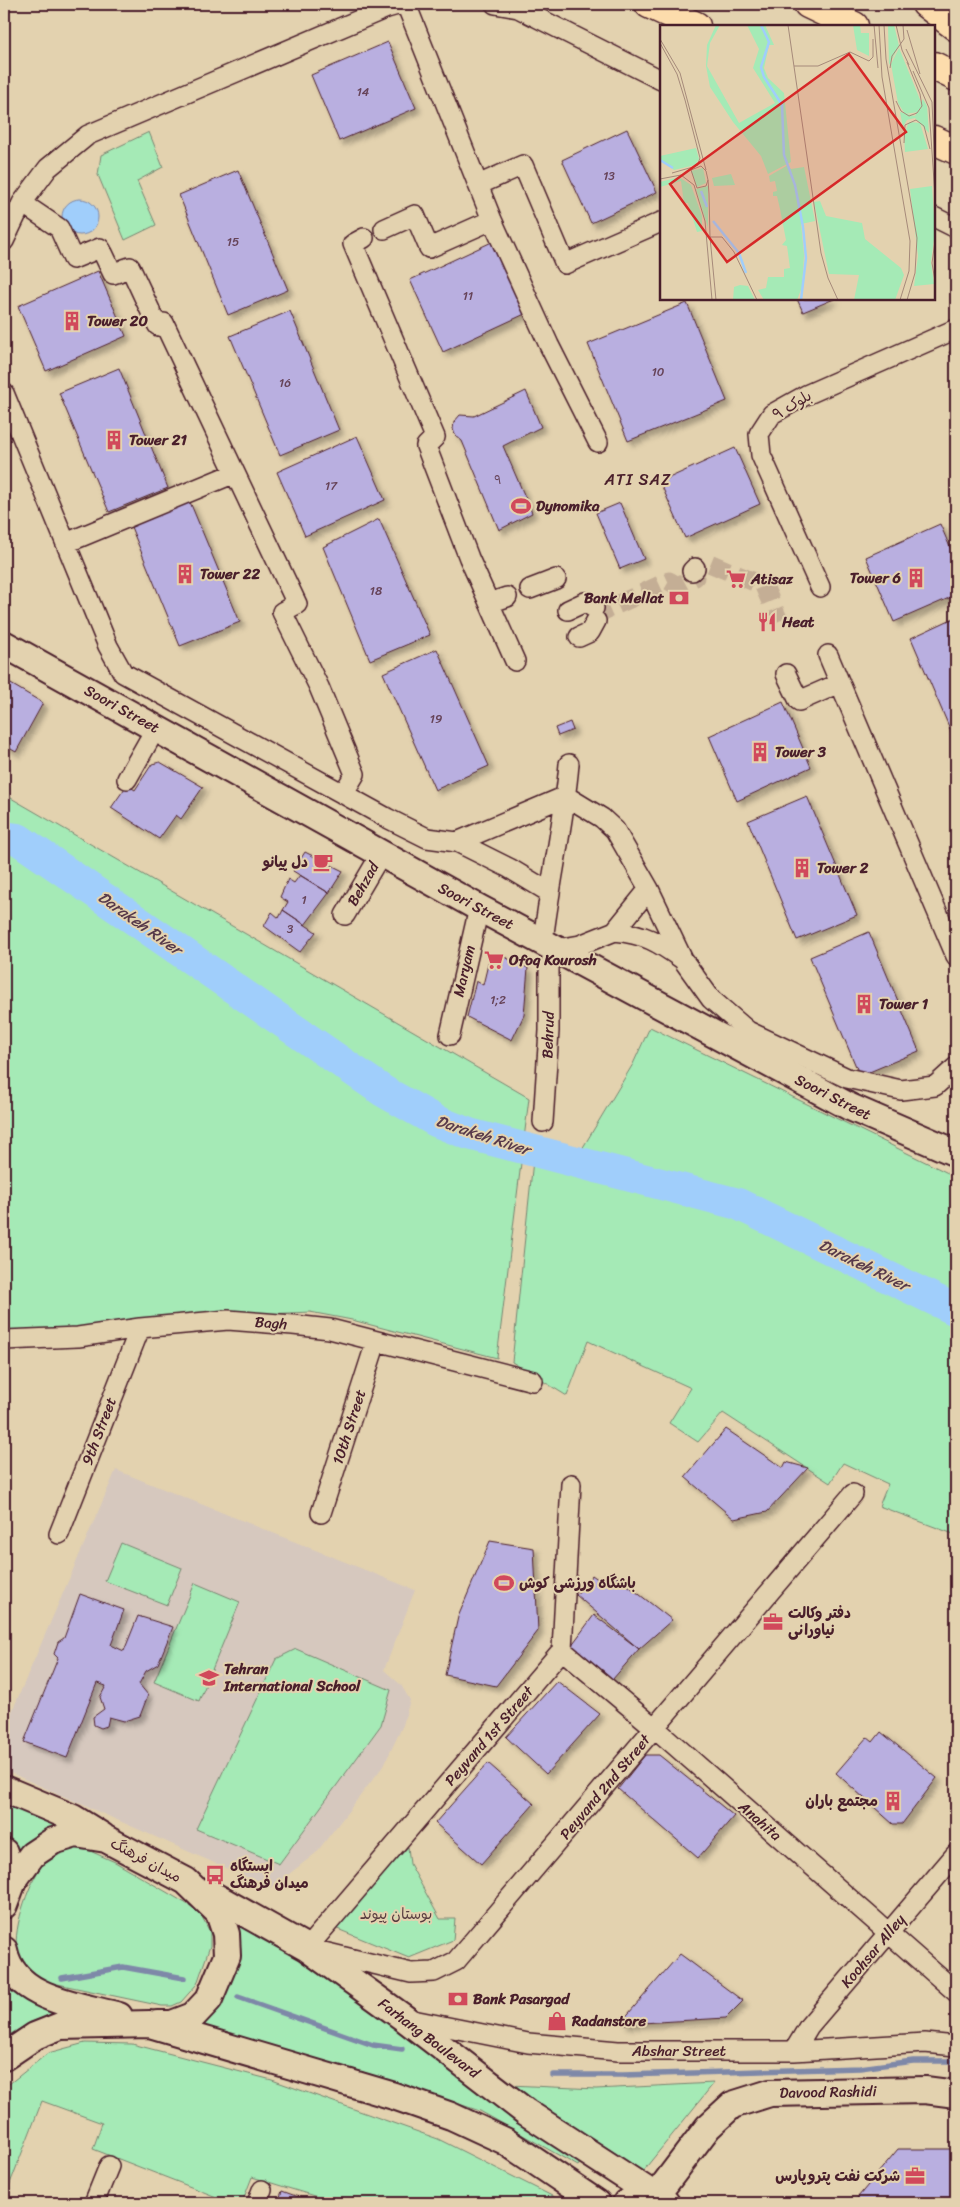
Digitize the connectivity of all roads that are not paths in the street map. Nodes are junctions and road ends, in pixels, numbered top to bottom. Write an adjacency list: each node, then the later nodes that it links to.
1 (401, 4): 16 (street)
2 (406, 4): 15 (street)
3 (494, 4): 12 (street)
4 (649, 4): 7 (highway)
5 (808, 4): 8 (highway)
6 (926, 4): 9 (highway)
7 (694, 25)
8 (852, 25)
9 (956, 27)
10 (935, 66): 11 (highway)
11 (956, 77)
12 (660, 79)
13 (935, 140): 14 (highway)
14 (956, 150)
15 (478, 185): 18 (street); 19 (street)
16 (22, 203): 23 (street); 27 (street)
17 (935, 218): 20 (street)
18 (492, 220): 21 (street); 26 (street)
19 (660, 222)
20 (956, 228)
21 (384, 229)
22 (364, 238): 33 (street)
23 (4, 241)
24 (956, 329): 30 (street, بلوک ۹)
25 (4, 393): 28 (street)
26 (598, 442)
27 (235, 473): 28 (street); 44 (street)
28 (66, 543): 44 (street)
29 (556, 579): 31 (street)
30 (820, 587)
31 (530, 589)
32 (507, 597): 33 (street)
33 (489, 603): 38 (street)
34 (568, 610): 35 (street)
35 (579, 637)
36 (4, 644): 41 (main road, Soori Street)
37 (828, 655): 40 (street)
38 (515, 661)
39 (786, 674): 40 (street)
40 (840, 682): 54 (street)
41 (156, 728): 43 (street); 47 (main road, Soori Street)
42 (569, 764): 45 (street, Behrud)
43 (127, 779)
44 (343, 794): 46 (street)
45 (566, 796): 46 (street); 48 (street); 49 (street, Behrud)
46 (457, 842): 49 (street)
47 (381, 854): 50 (main road, Soori Street); 51 (street, Behzad)
48 (649, 889): 52 (street); 55 (street)
49 (549, 892): 53 (street, Behrud)
50 (479, 908): 53 (main road, Soori Street); 56 (street, Maryam)
51 (345, 915)
52 (616, 931): 53 (street); 55 (street)
53 (550, 945): 58 (street, Behrud); 59 (main road, Soori Street)
54 (956, 956)
55 (683, 960): 57 (street)
56 (450, 1035)
57 (956, 1067)
58 (542, 1122)
59 (956, 1153)
60 (140, 1328): 61 (street, Bagh); 62 (street, Bagh); 67 (street, 9th Street)
61 (4, 1340)
62 (376, 1342): 63 (street, Bagh); 66 (street, 10th Street)
63 (533, 1381)
64 (571, 1484): 68 (street)
65 (853, 1494): 69 (street, Peyvand 2nd Street)
66 (321, 1513)
67 (59, 1534)
68 (562, 1650): 69 (street, Anahita); 78 (street, Peyvand 1st Street)
69 (655, 1728): 77 (street, Anahita); 78 (street, Peyvand 2nd Street)
70 (4, 1789): 71 (main road)
71 (106, 1839): 74 (main road, میدان فرهنگ); 75 (main road, میدان فرهنگ)
72 (4, 1852): 74 (main road)
73 (956, 1854): 77 (street, Koohsar Alley)
74 (12, 1880): 76 (main road, میدان فرهنگ)
75 (186, 1881): 78 (main road, Farhang Boulevard); 82 (main road, میدان فرهنگ)
76 (4, 1906)
77 (888, 1933): 80 (street, Anahita); 84 (street, Koohsar Alley)
78 (307, 1948): 81 (main road, Farhang Boulevard)
79 (4, 1950): 82 (main road, میدان فرهنگ)
80 (956, 1992)
81 (404, 2018): 84 (street, Abshar Street); 88 (main road, Farhang Boulevard)
82 (150, 2024): 85 (main road); 90 (main road)
83 (956, 2046): 84 (street, Abshar Street)
84 (794, 2051)
85 (4, 2057)
86 (956, 2094): 88 (main road, Davood Rashidi)
87 (109, 2166): 89 (street)
88 (661, 2200): 91 (main road)
89 (94, 2203)
90 (597, 2203)
91 (626, 2203)

